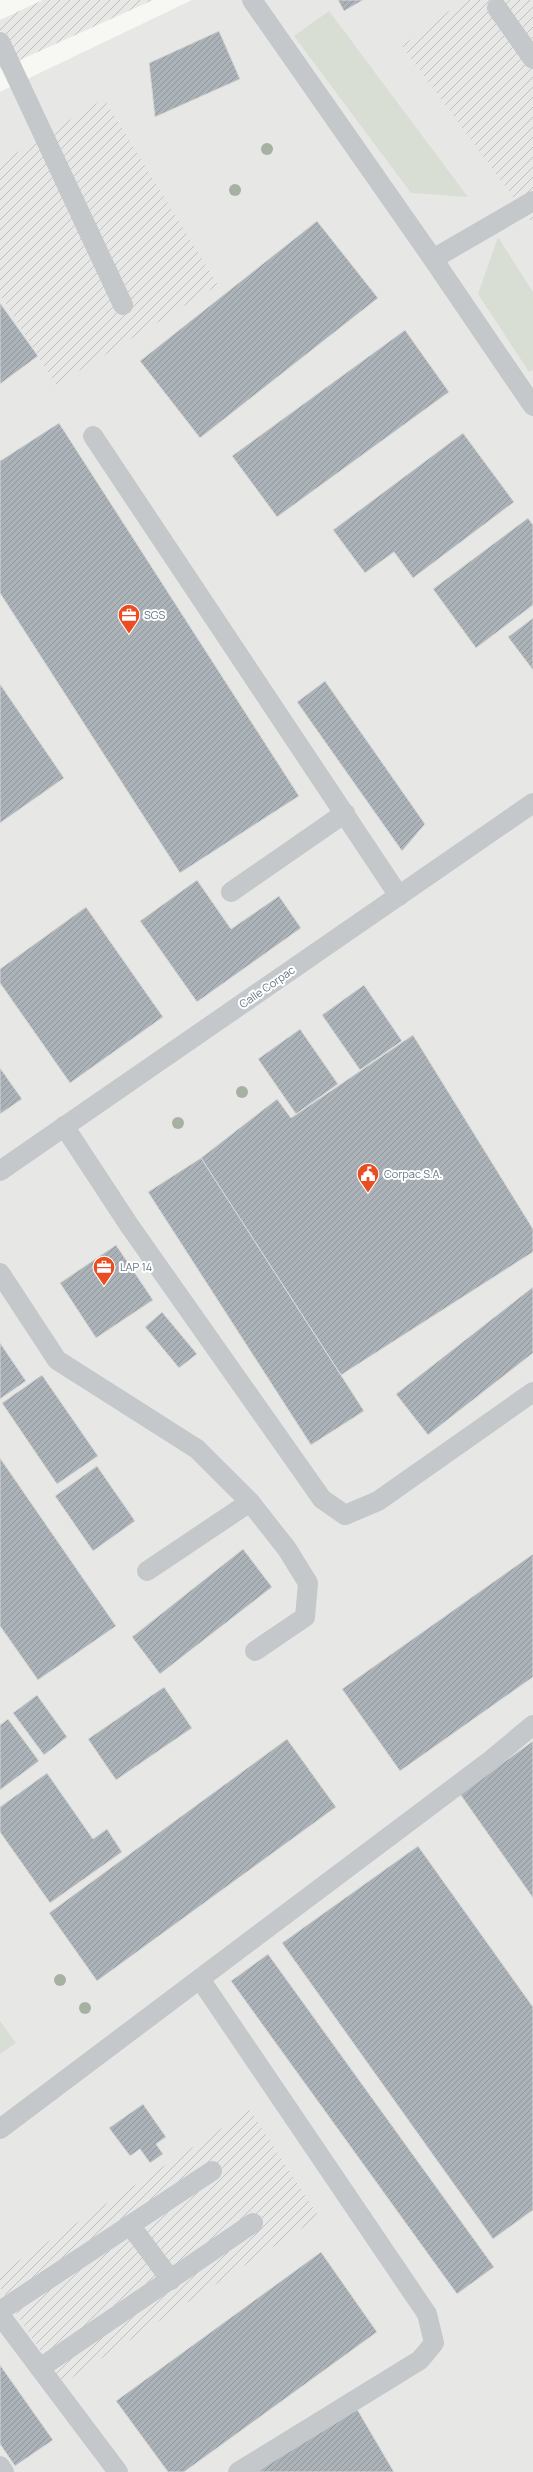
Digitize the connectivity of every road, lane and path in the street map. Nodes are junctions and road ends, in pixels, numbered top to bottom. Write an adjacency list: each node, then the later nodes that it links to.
1 (252, 0): 6 (lane)
2 (497, 8): 4 (lane)
3 (0, 42): 7 (lane)
4 (533, 59)
5 (533, 201): 6 (lane)
6 (433, 259): 8 (lane)
7 (123, 305)
8 (533, 406)
9 (93, 436): 11 (lane)
10 (533, 803): 13 (lane, Calle Corpac)
11 (345, 813): 12 (lane); 13 (lane)
12 (231, 892)
13 (399, 896): 14 (lane, Calle Corpac)
14 (64, 1126): 15 (lane, Calle Corpac); 17 (lane)
15 (0, 1171)
16 (0, 1273): 18 (lane)
17 (533, 1392)
18 (250, 1502): 19 (lane); 20 (lane)
19 (147, 1571)
20 (255, 1651)
21 (533, 1724): 22 (lane)
22 (200, 1979): 23 (lane); 34 (lane)
23 (0, 2129)
24 (212, 2171): 26 (lane)
25 (253, 2223): 27 (lane)
26 (130, 2225): 27 (lane); 28 (lane)
27 (172, 2280): 30 (lane)
28 (0, 2311)
29 (0, 2315): 30 (lane)
30 (40, 2368): 33 (lane)
31 (0, 2466): 32 (lane)
32 (4, 2472)
33 (118, 2472)
34 (238, 2472)

